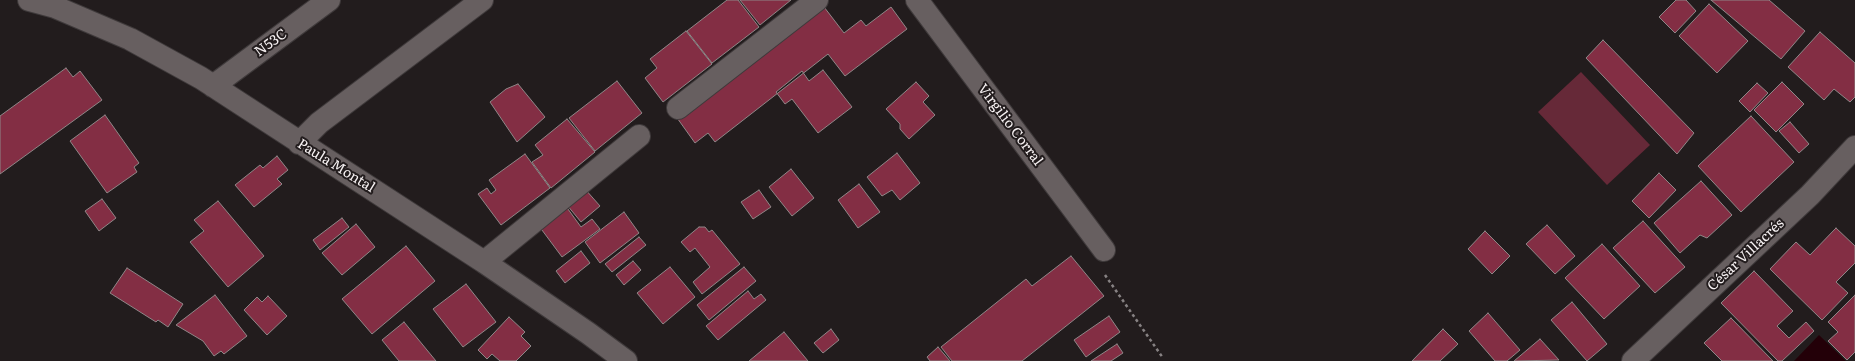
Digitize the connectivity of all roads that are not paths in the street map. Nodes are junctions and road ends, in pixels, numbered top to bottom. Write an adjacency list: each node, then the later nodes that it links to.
1 (29, 0): 6 (street, Paula Montal)
2 (329, 0): 6 (street, N53C)
3 (482, 0): 9 (street)
4 (816, 0): 7 (street)
5 (917, 0): 11 (street, Virgilio Corral)
6 (213, 86): 9 (street, Paula Montal)
7 (678, 108)
8 (639, 136): 12 (street)
9 (299, 143): 12 (street, Paula Montal)
10 (1855, 146): 14 (street, César Villacrés)
11 (1104, 250)
12 (484, 262): 13 (street, Paula Montal)
13 (626, 361)
14 (1633, 361)

